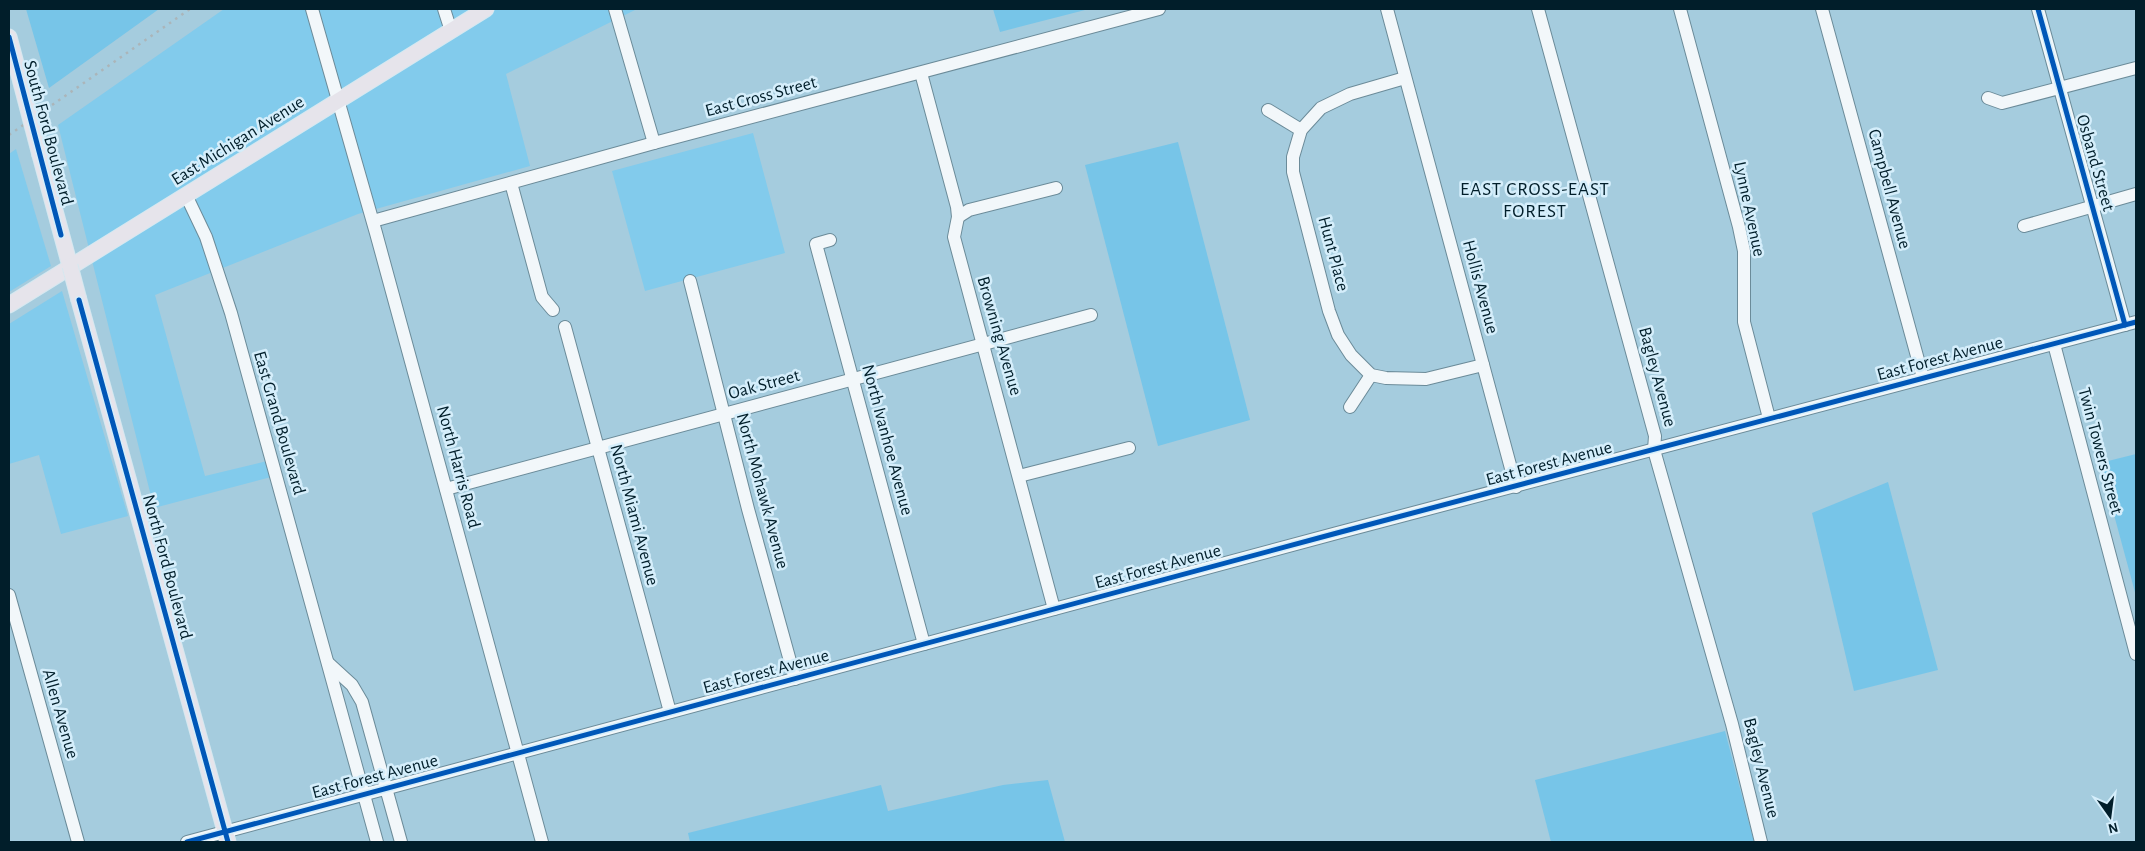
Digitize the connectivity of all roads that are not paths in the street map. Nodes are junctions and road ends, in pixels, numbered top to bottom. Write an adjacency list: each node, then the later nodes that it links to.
1 (312, 9): 18 (street, North Harris Road)
2 (444, 9): 11 (street)
3 (486, 9): 11 (main road, East Michigan Avenue)
4 (615, 9): 21 (street)
5 (1159, 9): 14 (street, East Cross Street)
6 (1387, 9): 15 (street, Hollis Avenue)
7 (1538, 9): 49 (street, Bagley Avenue)
8 (1680, 9): 46 (street, Lynne Avenue)
9 (1822, 9): 42 (street, Campbell Avenue)
10 (2038, 9): 16 (street, Osband Street)
11 (451, 31): 18 (main road, East Michigan Avenue)
12 (9, 37): 31 (main road, South Ford Boulevard, bridge)
13 (2136, 68): 16 (street)
14 (921, 73): 21 (street, East Cross Street); 27 (street, Browning Avenue)
15 (1405, 78): 20 (street, Hunt Place); 40 (street, Hollis Avenue)
16 (2060, 88): 17 (street); 26 (street, Osband Street)
17 (1988, 98)
18 (339, 101): 25 (main road, East Michigan Avenue); 28 (street, North Harris Road)
19 (1268, 110): 20 (street)
20 (1301, 130): 41 (street, Hunt Place)
21 (654, 143): 22 (street, East Cross Street)
22 (511, 183): 28 (street, East Cross Street); 34 (street)
23 (1056, 188): 27 (street)
24 (2136, 194): 26 (street)
25 (186, 195): 33 (main road, East Michigan Avenue); 58 (street, East Grand Boulevard)
26 (2093, 206): 29 (street); 36 (street, Osband Street)
27 (958, 217): 38 (street, Browning Avenue)
28 (373, 221): 52 (street, North Harris Road)
29 (2024, 226)
30 (830, 240): 43 (street, North Ivanhoe Avenue)
31 (70, 266): 64 (main road, North Ford Boulevard, bridge)
32 (690, 281): 45 (street, North Mohawk Avenue)
33 (9, 305)
34 (553, 310)
35 (1092, 315): 38 (street, Oak Street)
36 (2131, 324): 39 (street, East Forest Avenue)
37 (565, 327): 47 (street, North Miami Avenue)
38 (982, 344): 43 (street, Oak Street); 50 (street, Browning Avenue)
39 (2054, 344): 42 (street, East Forest Avenue); 57 (street, Twin Towers Street)
40 (1483, 365): 41 (street); 51 (street, Hollis Avenue)
41 (1371, 374): 44 (street)
42 (1923, 378): 46 (street, East Forest Avenue)
43 (852, 380): 45 (street, Oak Street); 56 (street, North Ivanhoe Avenue)
44 (1350, 407)
45 (724, 414): 47 (street, Oak Street); 59 (street, North Mohawk Avenue)
46 (1769, 418): 49 (street, East Forest Avenue)
47 (598, 447): 52 (street, Oak Street); 60 (street, North Miami Avenue)
48 (1129, 448): 50 (street)
49 (1654, 450): 51 (street, East Forest Avenue); 70 (street, Bagley Avenue)
50 (1019, 476): 54 (street, Browning Avenue)
51 (1516, 487): 54 (street, East Forest Avenue)
52 (446, 489): 61 (street, North Harris Road)
53 (9, 595): 55 (street, Allen Avenue)
54 (1054, 609): 56 (street, East Forest Avenue)
55 (13, 626): 65 (street, Allen Avenue)
56 (924, 644): 59 (street, East Forest Avenue)
57 (2136, 654)
58 (328, 663): 62 (street); 63 (street, East Grand Boulevard)
59 (796, 679): 60 (street, East Forest Avenue)
60 (670, 712): 61 (street, East Forest Avenue)
61 (518, 753): 62 (street, East Forest Avenue); 69 (street, North Harris Road)
62 (387, 788): 63 (street, East Forest Avenue); 68 (street)
63 (364, 794): 64 (street, East Forest Avenue); 67 (street, East Grand Boulevard)
64 (227, 837): 66 (street, East Forest Avenue)
65 (78, 842)
66 (187, 842)
67 (377, 842)
68 (401, 842)
69 (542, 842)
70 (1762, 842)

